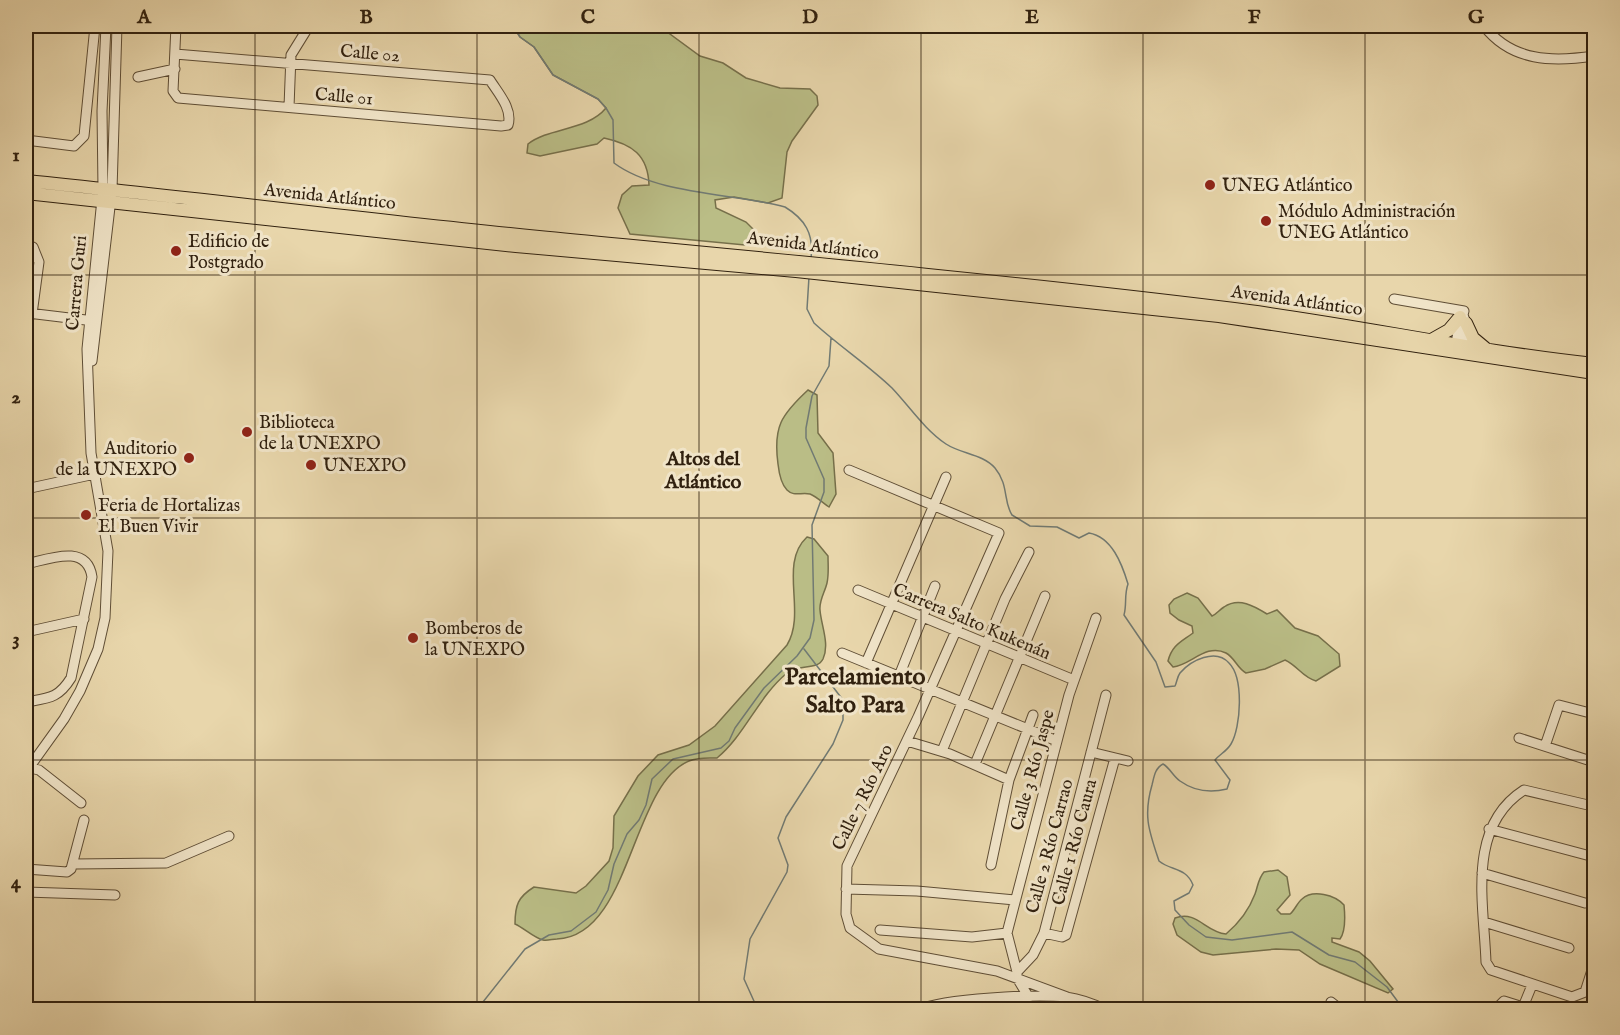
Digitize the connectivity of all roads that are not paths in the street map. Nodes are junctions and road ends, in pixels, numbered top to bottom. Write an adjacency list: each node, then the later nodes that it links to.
1 (28, 26): 8 (street)
2 (95, 26): 18 (street)
3 (106, 26): 15 (street)
4 (117, 26): 14 (street)
5 (176, 26): 9 (street)
6 (309, 26): 11 (street)
7 (1484, 26): 10 (street)
8 (26, 51)
9 (175, 54): 11 (street, Calle 02); 12 (street)
10 (1594, 56)
11 (291, 63): 16 (street); 17 (street, Calle 02)
12 (175, 69): 13 (street); 16 (street, Calle 01)
13 (138, 77)
14 (115, 81): 15 (street); 21 (street)
15 (103, 84): 21 (street)
16 (289, 107): 17 (street, Calle 01)
17 (508, 125)
18 (26, 140)
19 (26, 181): 21 (main road, Avenida Atlántico)
20 (26, 193): 21 (main road, Avenida Atlántico)
21 (107, 196): 23 (main road, Avenida Atlántico); 27 (street, Carrera Guri)
22 (26, 245): 25 (street)
23 (826, 270): 28 (main road, Avenida Atlántico); 29 (main road, Avenida Atlántico)
24 (1394, 299): 26 (street)
25 (29, 313): 27 (street)
26 (1463, 318): 28 (main road); 29 (street); 30 (main road)
27 (94, 321): 34 (street, Carrera Guri)
28 (1433, 339): 29 (main road, Avenida Atlántico)
29 (1458, 349): 30 (main road, Avenida Atlántico); 32 (main road, Avenida Atlántico)
30 (1486, 349): 31 (main road, Avenida Atlántico)
31 (1594, 364)
32 (1594, 373)
33 (849, 470): 37 (street)
34 (95, 474): 36 (street); 73 (street, Carrera Guri)
35 (946, 477): 37 (street)
36 (26, 489)
37 (933, 506): 43 (street); 47 (street, Calle 7 Río Aro)
38 (1029, 552): 49 (street)
39 (26, 564): 46 (street)
40 (935, 585): 44 (street)
41 (858, 590): 43 (street, Carrera Salto Kukenán)
42 (1045, 596): 51 (street)
43 (891, 605): 44 (street, Carrera Salto Kukenán); 52 (street)
44 (922, 618): 47 (street, Carrera Salto Kukenán); 53 (street)
45 (1096, 618): 54 (street, Calle 3 Río Jaspe)
46 (84, 619): 48 (street); 57 (street)
47 (955, 631): 49 (street, Carrera Salto Kukenán); 55 (street, Calle 7 Río Aro)
48 (26, 632)
49 (987, 645): 51 (street, Carrera Salto Kukenán); 58 (street)
50 (842, 653): 52 (street)
51 (1019, 658): 54 (street, Carrera Salto Kukenán); 61 (street)
52 (866, 663): 53 (street)
53 (899, 676): 55 (street)
54 (1074, 680): 65 (street, Calle 3 Río Jaspe)
55 (930, 689): 58 (street); 64 (street, Calle 7 Río Aro)
56 (1106, 695): 68 (street, Calle 2 Río Carrao)
57 (26, 702)
58 (963, 703): 61 (street); 67 (street)
59 (1594, 714): 66 (street)
60 (1033, 715): 62 (street)
61 (995, 717): 62 (street); 72 (street)
62 (1027, 730): 65 (street); 74 (street)
63 (1519, 738): 66 (street)
64 (907, 741): 67 (street); 85 (street, Calle 7 Río Aro)
65 (1057, 741): 88 (street, Calle 3 Río Jaspe)
66 (1545, 746): 71 (street)
67 (942, 751): 72 (street)
68 (1091, 752): 69 (street); 93 (street, Calle 2 Río Carrao)
69 (1115, 758): 70 (street); 93 (street, Calle 1 Río Caura)
70 (1128, 761)
71 (1594, 762)
72 (975, 764): 74 (street)
73 (27, 768): 75 (street)
74 (1009, 780): 82 (street)
75 (81, 803)
76 (1588, 805): 78 (street)
77 (84, 820): 81 (street)
78 (1489, 829): 80 (street); 84 (street)
79 (229, 836): 81 (street)
80 (1594, 857)
81 (74, 864): 83 (street)
82 (991, 865)
83 (26, 869)
84 (1482, 873): 89 (street); 90 (street)
85 (846, 889): 88 (street); 96 (street, Calle 7 Río Aro)
86 (26, 892): 87 (street)
87 (115, 895)
88 (1016, 900): 92 (street, Calle 3 Río Jaspe)
89 (1585, 903)
90 (1484, 922): 94 (street); 97 (street)
91 (880, 930): 92 (street)
92 (1007, 933): 96 (street)
93 (1044, 933): 96 (street, Calle 2 Río Carrao)
94 (1569, 948)
95 (1594, 964): 97 (street)
96 (1017, 975): 98 (street); 99 (street)
97 (1532, 985): 109 (street)
98 (1028, 996): 99 (street); 101 (street); 106 (street)
99 (1067, 997): 100 (street)
100 (1078, 999): 107 (street); 108 (street)
101 (988, 1000): 102 (street); 105 (street)
102 (956, 1002): 103 (street); 104 (street)
103 (918, 1010)
104 (943, 1010)
105 (981, 1010)
106 (1025, 1010)
107 (1073, 1010)
108 (1106, 1010)
109 (1495, 1010)

